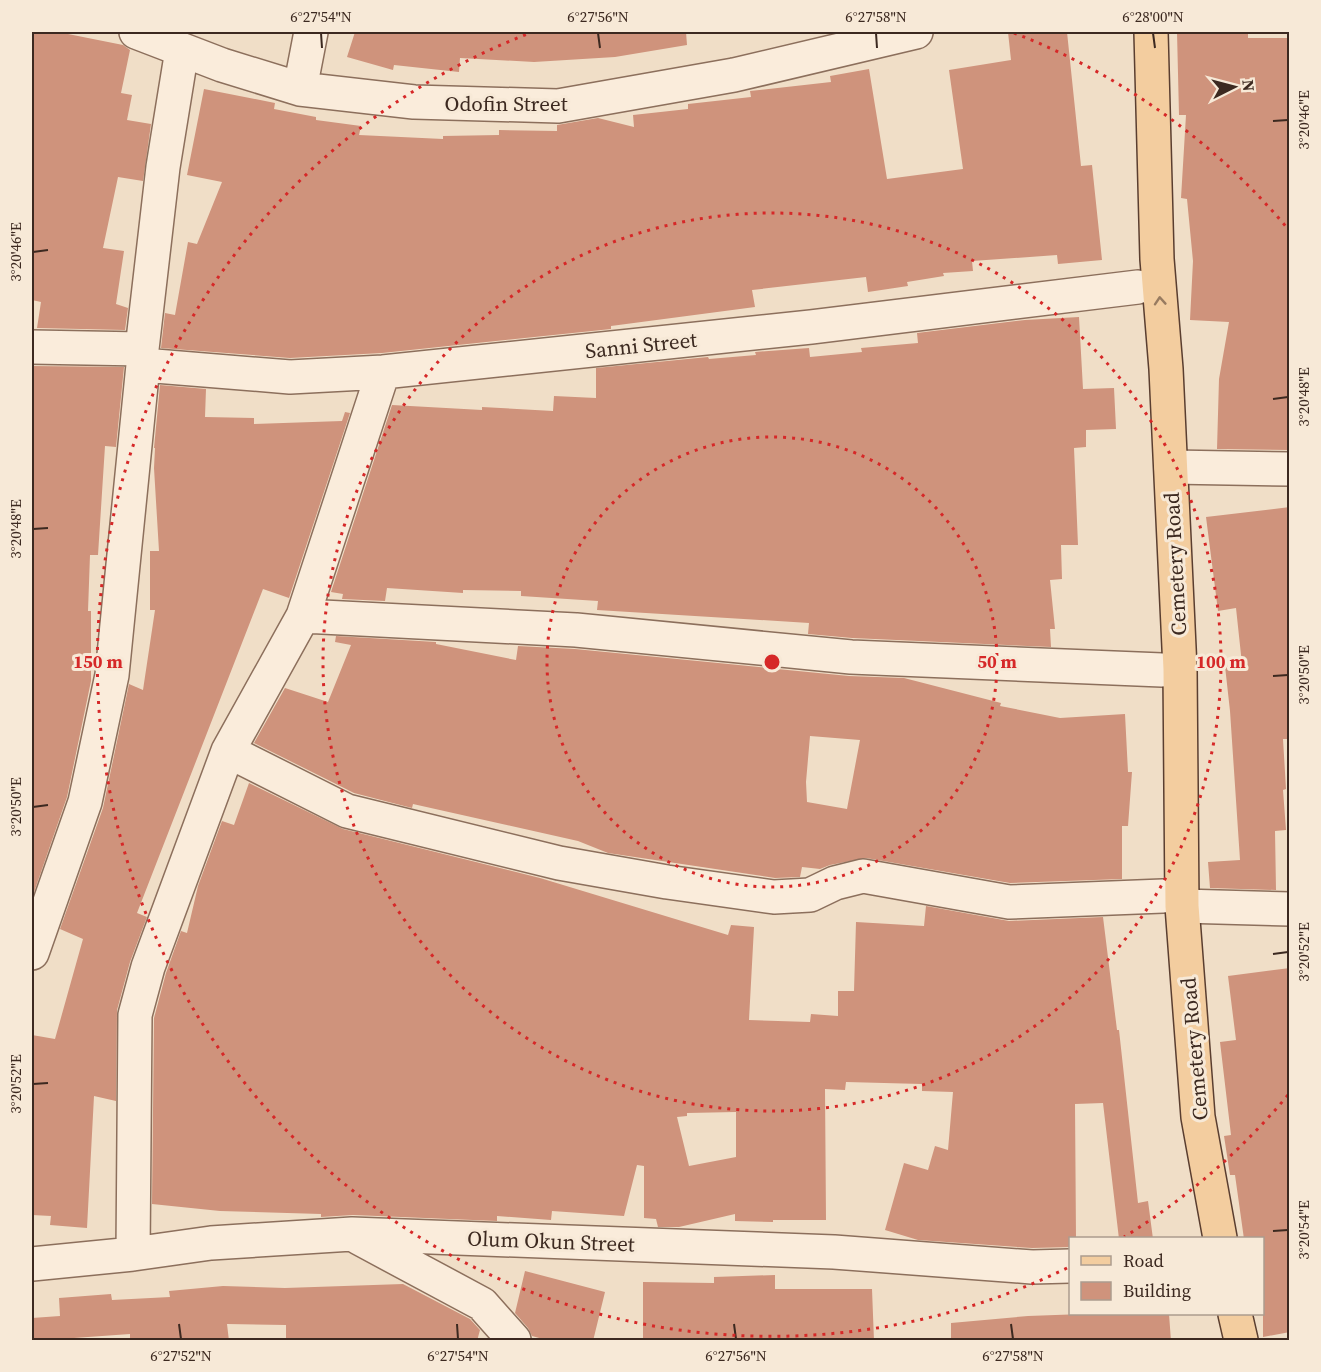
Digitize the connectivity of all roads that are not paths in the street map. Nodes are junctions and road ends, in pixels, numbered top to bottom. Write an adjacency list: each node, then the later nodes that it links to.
1 (136, 32): 6 (street, Odofin Street)
2 (311, 32): 7 (street)
3 (916, 32): 7 (street, Odofin Street)
4 (1135, 32): 8 (main road, Cemetery Road)
5 (1151, 32): 12 (main road, Cemetery Road, one-way to 5)
6 (182, 50): 7 (street, Odofin Street); 10 (street)
7 (300, 89)
8 (1138, 287): 11 (street, Sanni Street); 15 (main road, Cemetery Road)
9 (32, 347): 10 (street, Sanni Street)
10 (143, 357): 11 (street, Sanni Street); 19 (street)
11 (383, 372): 14 (street)
12 (1170, 467): 13 (street); 17 (main road, Cemetery Road)
13 (1290, 469)
14 (303, 616): 15 (street); 16 (street)
15 (1162, 670): 17 (main road, Cemetery Road)
16 (228, 751): 17 (street); 23 (street)
17 (1172, 901): 18 (street); 21 (main road, Cemetery Road); 22 (main road, Cemetery Road)
18 (1290, 909)
19 (32, 953)
20 (352, 1234): 23 (street, Olum Okun Street); 25 (street, Olum Okun Street); 28 (street)
21 (1198, 1237)
22 (1220, 1237)
23 (133, 1254): 24 (street, Olum Okun Street)
24 (32, 1264)
25 (1069, 1266)
26 (1213, 1315): 29 (main road)
27 (1235, 1315): 30 (main road)
28 (514, 1341)
29 (1219, 1341)
30 (1241, 1341)

